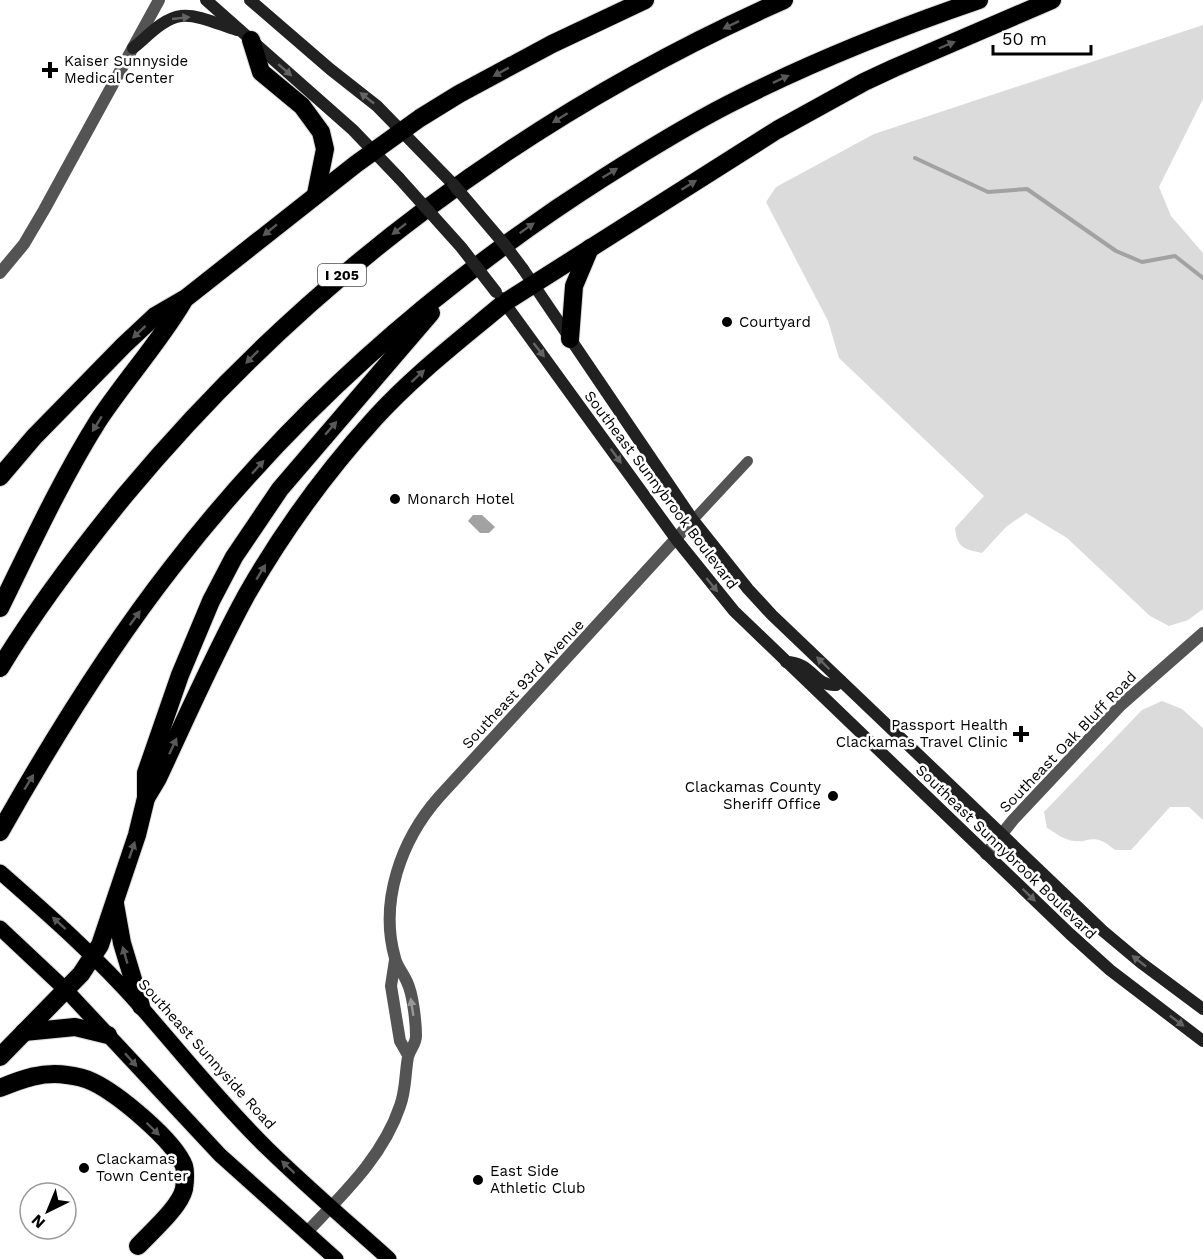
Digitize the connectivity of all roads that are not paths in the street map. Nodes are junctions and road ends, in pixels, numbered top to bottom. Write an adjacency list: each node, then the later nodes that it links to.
1 (159, 0): 9 (street)
2 (206, 0): 8 (main road, Southeast Sunnybrook Boulevard)
3 (250, 0): 10 (main road, Southeast Sunnybrook Boulevard, one-way to 3)
4 (645, 0): 10 (highway, one-way to 10)
5 (784, 0): 27 (highway, I 205, one-way to 27)
6 (980, 0): 15 (highway, one-way to 6)
7 (1052, 0): 13 (highway, one-way to 7)
8 (246, 35): 9 (main road, one-way to 8); 11 (main road, Southeast Sunnybrook Boulevard, one-way to 11); 12 (highway)
9 (133, 48): 14 (street)
10 (402, 130): 11 (highway); 16 (main road, Southeast Sunnybrook Boulevard, bridge)
11 (373, 151): 12 (highway); 18 (main road, Southeast Sunnybrook Boulevard, bridge)
12 (316, 194): 17 (highway, one-way to 17)
13 (590, 248): 16 (highway); 19 (highway)
14 (0, 273)
15 (463, 275): 29 (highway, one-way to 15); 30 (highway, one-way to 15)
16 (528, 277): 18 (highway); 19 (main road, Southeast Sunnybrook Boulevard)
17 (186, 298): 21 (highway, one-way to 21); 24 (highway, one-way to 24)
18 (500, 298): 23 (main road, Southeast Sunnybrook Boulevard, one-way to 23); 29 (highway, one-way to 18)
19 (570, 339): 22 (main road, Southeast Sunnybrook Boulevard)
20 (748, 461): 22 (street, Southeast 93rd Avenue)
21 (0, 477)
22 (693, 520): 23 (street, Southeast 93rd Avenue); 28 (main road, Southeast Sunnybrook Boulevard, one-way to 22)
23 (676, 539): 26 (main road, Southeast Sunnybrook Boulevard, one-way to 26); 37 (street, Southeast 93rd Avenue)
24 (0, 608)
25 (1203, 633): 31 (street, Southeast Oak Bluff Road)
26 (786, 662): 28 (main road); 32 (main road, Southeast Sunnybrook Boulevard)
27 (0, 668)
28 (841, 681): 31 (main road, Southeast Sunnybrook Boulevard)
29 (146, 798): 34 (highway, one-way to 29)
30 (0, 832)
31 (1002, 834): 32 (street, Southeast Oak Bluff Road); 40 (main road, Southeast Sunnybrook Boulevard, one-way to 31)
32 (986, 854): 43 (main road, Southeast Sunnybrook Boulevard, one-way to 43)
33 (0, 872): 36 (main road, Southeast Sunnyside Road, one-way to 33)
34 (115, 901): 36 (highway); 39 (highway, one-way to 34)
35 (1, 929): 38 (main road)
36 (94, 957): 38 (highway); 39 (main road, Southeast Sunnyside Road)
37 (395, 960): 44 (street, Southeast 93rd Avenue); 44 (street, Southeast 93rd Avenue, one-way to 37)
38 (66, 990): 41 (highway); 42 (main road)
39 (141, 1006): 47 (main road, Southeast Sunnyside Road, one-way to 39)
40 (1203, 1009)
41 (24, 1032): 42 (highway); 45 (highway)
42 (108, 1035): 48 (main road, one-way to 48)
43 (1203, 1041)
44 (408, 1055): 47 (street, Southeast 93rd Avenue)
45 (0, 1057)
46 (0, 1088): 49 (highway, one-way to 49)
47 (331, 1207): 48 (street, Southeast 93rd Avenue); 51 (main road, Southeast Sunnyside Road)
48 (306, 1233): 50 (main road)
49 (138, 1246)
50 (336, 1259)
51 (389, 1259)

